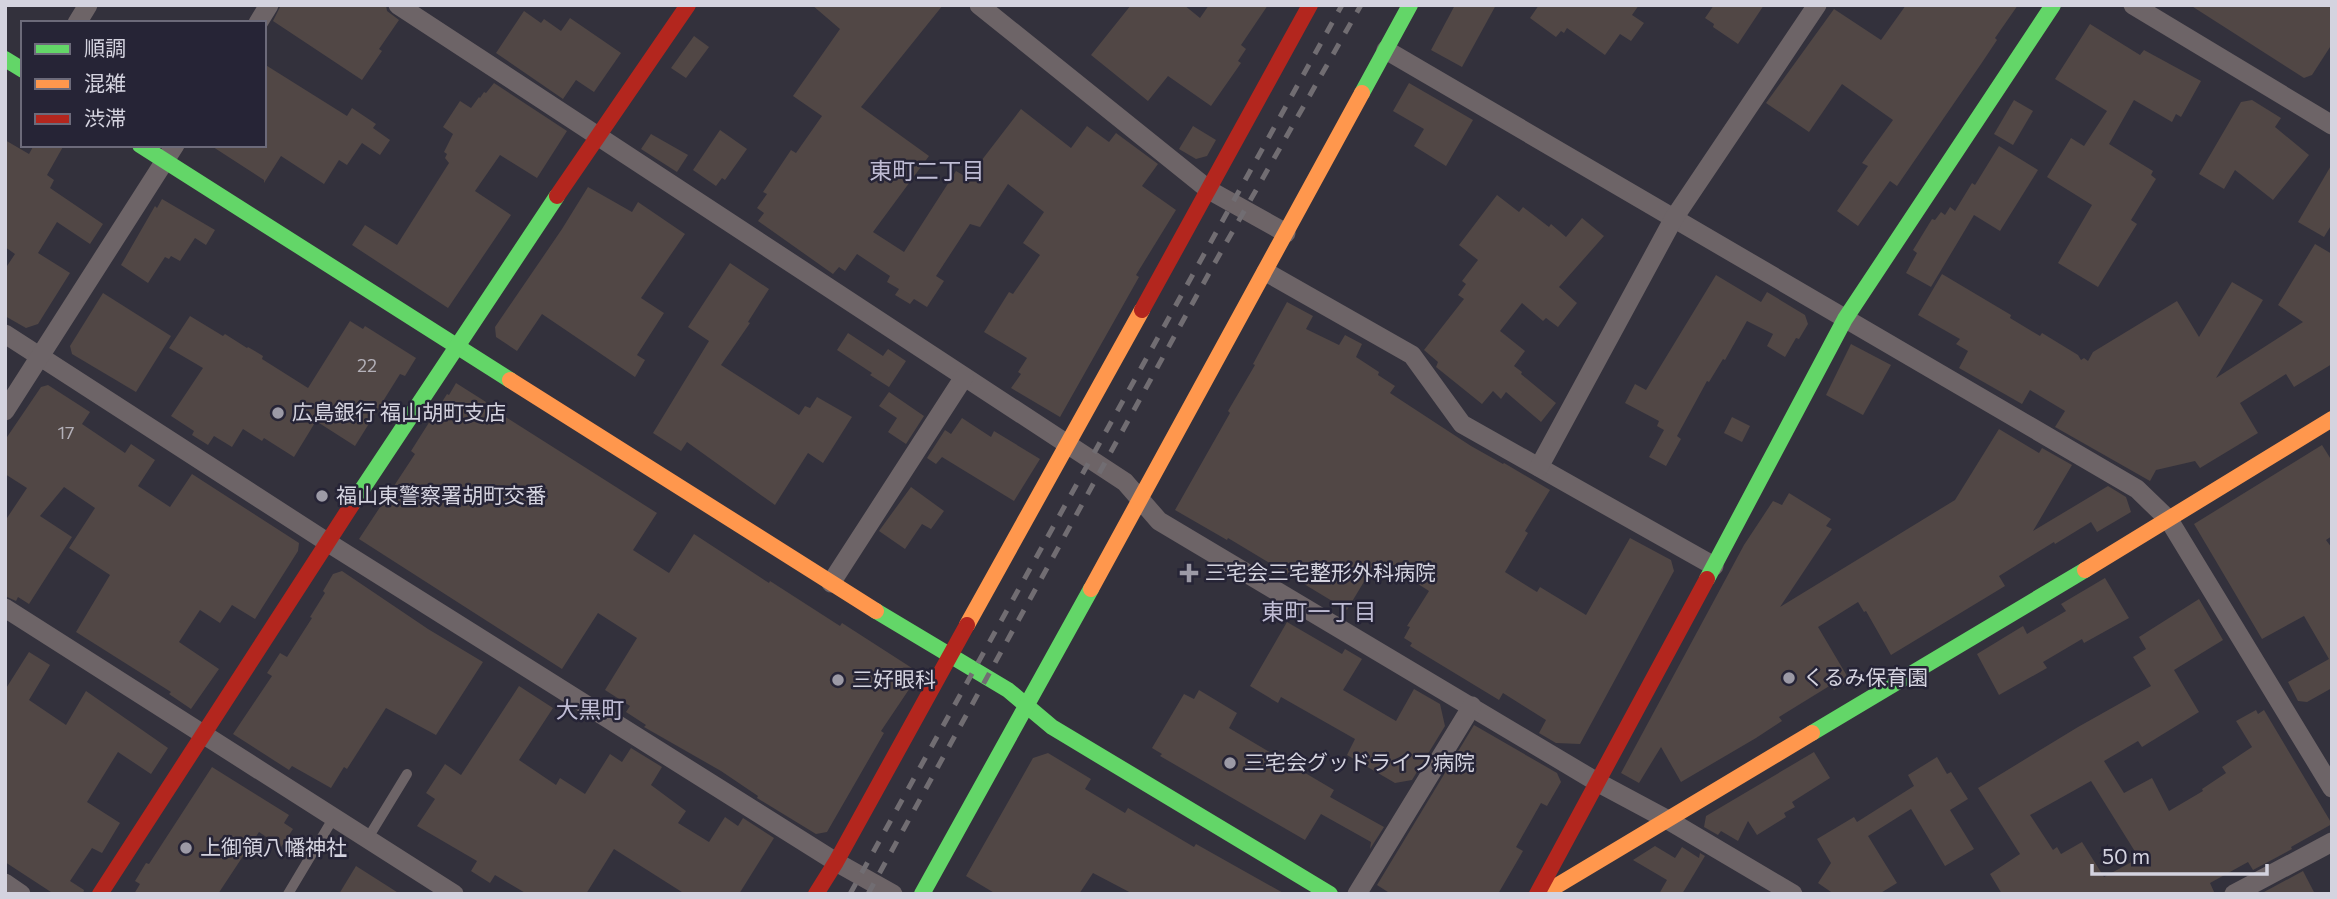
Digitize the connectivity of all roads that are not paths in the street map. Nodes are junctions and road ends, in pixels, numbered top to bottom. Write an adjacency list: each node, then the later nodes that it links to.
1 (88, 5): 11 (street)
2 (270, 5): 12 (street)
3 (398, 5): 17 (street)
4 (688, 5): 17 (street)
5 (979, 5): 20 (street)
6 (1310, 5): 20 (street)
7 (1817, 5): 21 (street)
8 (2053, 5): 24 (street)
9 (2133, 5): 16 (street)
10 (1407, 6): 13 (street)
11 (78, 21)
12 (259, 21)
13 (1386, 50): 21 (street); 22 (street)
14 (5, 59): 15 (street)
15 (21, 69)
16 (2332, 125)
17 (597, 136): 26 (street); 28 (street)
18 (148, 147): 19 (street)
19 (170, 153): 26 (street); 27 (street)
20 (1209, 190): 22 (street); 31 (street)
21 (1674, 218): 24 (street); 32 (street)
22 (1286, 233): 23 (street)
23 (1266, 272): 32 (street); 33 (street)
24 (1845, 318): 34 (street); 36 (street)
25 (5, 334): 27 (street)
26 (457, 346): 35 (street); 37 (street)
27 (40, 356): 29 (street); 35 (street)
28 (964, 376): 31 (street); 37 (street)
29 (5, 411)
30 (2332, 419): 34 (street)
31 (1066, 444): 33 (street); 39 (street)
32 (1539, 467): 36 (street)
33 (1141, 500): 40 (street); 41 (street)
34 (2169, 520): 45 (street); 47 (street)
35 (327, 542): 42 (street); 50 (street)
36 (1714, 566): 44 (street)
37 (831, 583): 39 (street)
38 (5, 608): 42 (street)
39 (950, 656): 40 (street); 50 (street)
40 (1026, 706): 58 (street); 59 (street)
41 (1472, 706): 44 (street); 60 (street)
42 (203, 734): 46 (street); 53 (street)
43 (407, 774): 48 (lane)
44 (1597, 782): 47 (street); 61 (street)
45 (2332, 788)
46 (334, 817): 48 (street); 54 (lane)
47 (1668, 820): 61 (street); 62 (street)
48 (368, 838): 55 (street)
49 (2332, 842): 63 (street)
50 (836, 862): 56 (street); 57 (street)
51 (5, 884): 52 (street)
52 (21, 894)
53 (100, 894)
54 (288, 894)
55 (454, 894)
56 (816, 894)
57 (893, 894)
58 (922, 894)
59 (1331, 894)
60 (1357, 894)
61 (1540, 894)
62 (1793, 894)
63 (2234, 894)

